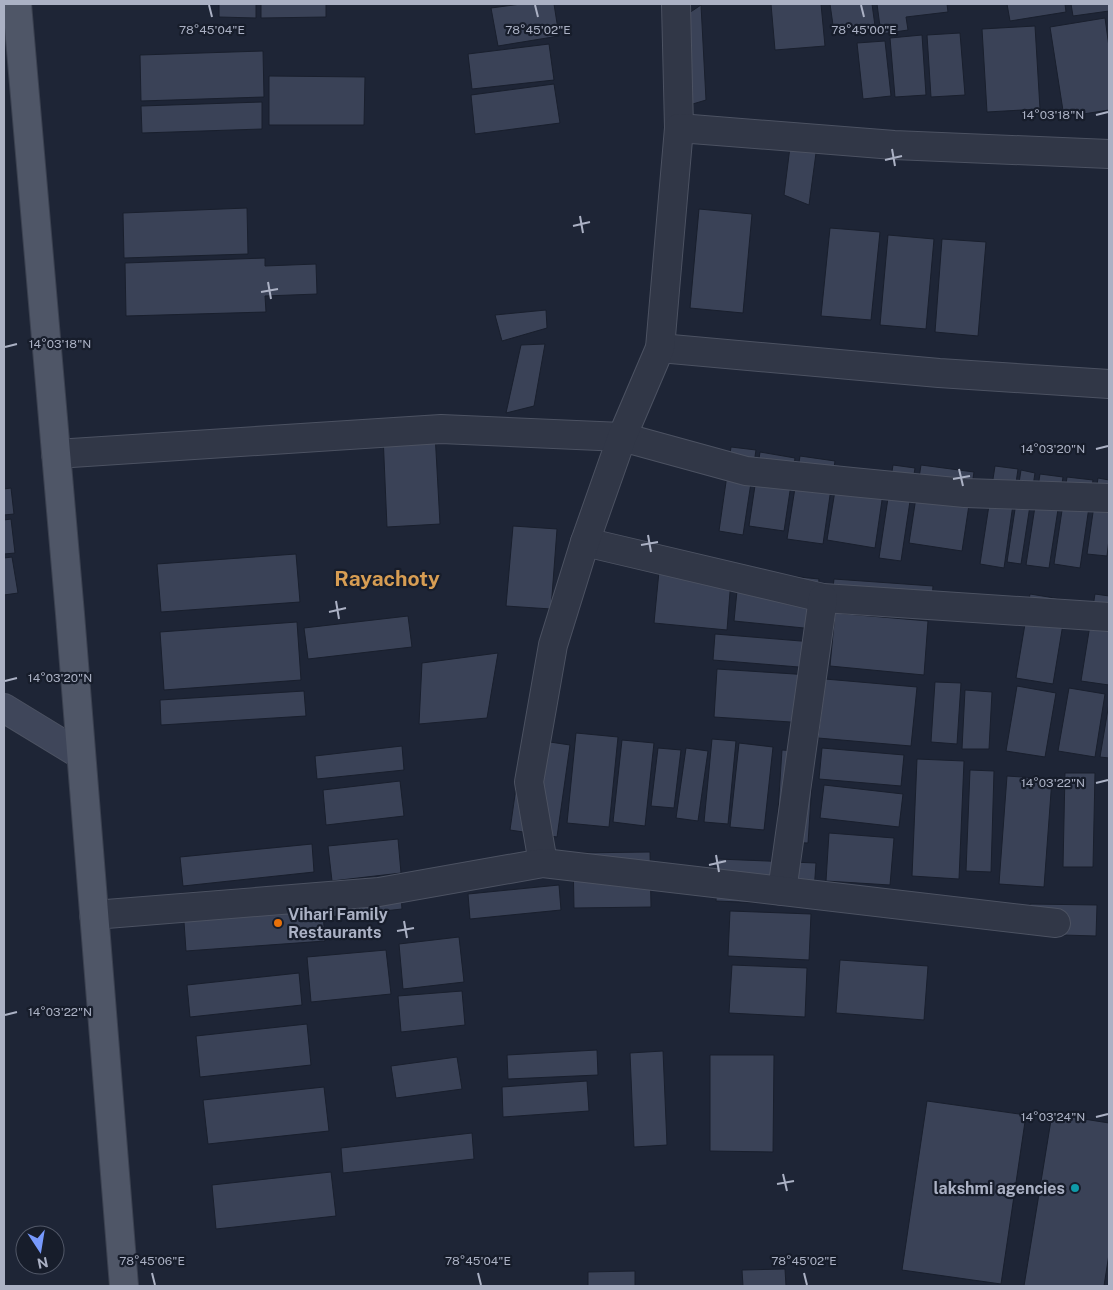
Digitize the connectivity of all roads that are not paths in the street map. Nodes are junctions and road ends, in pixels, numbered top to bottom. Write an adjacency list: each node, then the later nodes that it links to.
1 (17, 4): 8 (main road)
2 (676, 4): 3 (street)
3 (679, 128): 4 (street); 5 (street)
4 (1109, 154)
5 (660, 348): 6 (street); 7 (street)
6 (1109, 384)
7 (622, 437): 8 (street); 9 (street); 10 (street)
8 (56, 454): 14 (main road)
9 (1109, 498)
10 (585, 542): 11 (street); 15 (street)
11 (823, 598): 12 (street); 16 (street)
12 (1109, 617)
13 (4, 708): 14 (main road)
14 (82, 755): 17 (main road)
15 (543, 864): 16 (street); 17 (street)
16 (782, 891): 18 (street)
17 (94, 915): 19 (main road)
18 (1056, 923)
19 (124, 1286)

